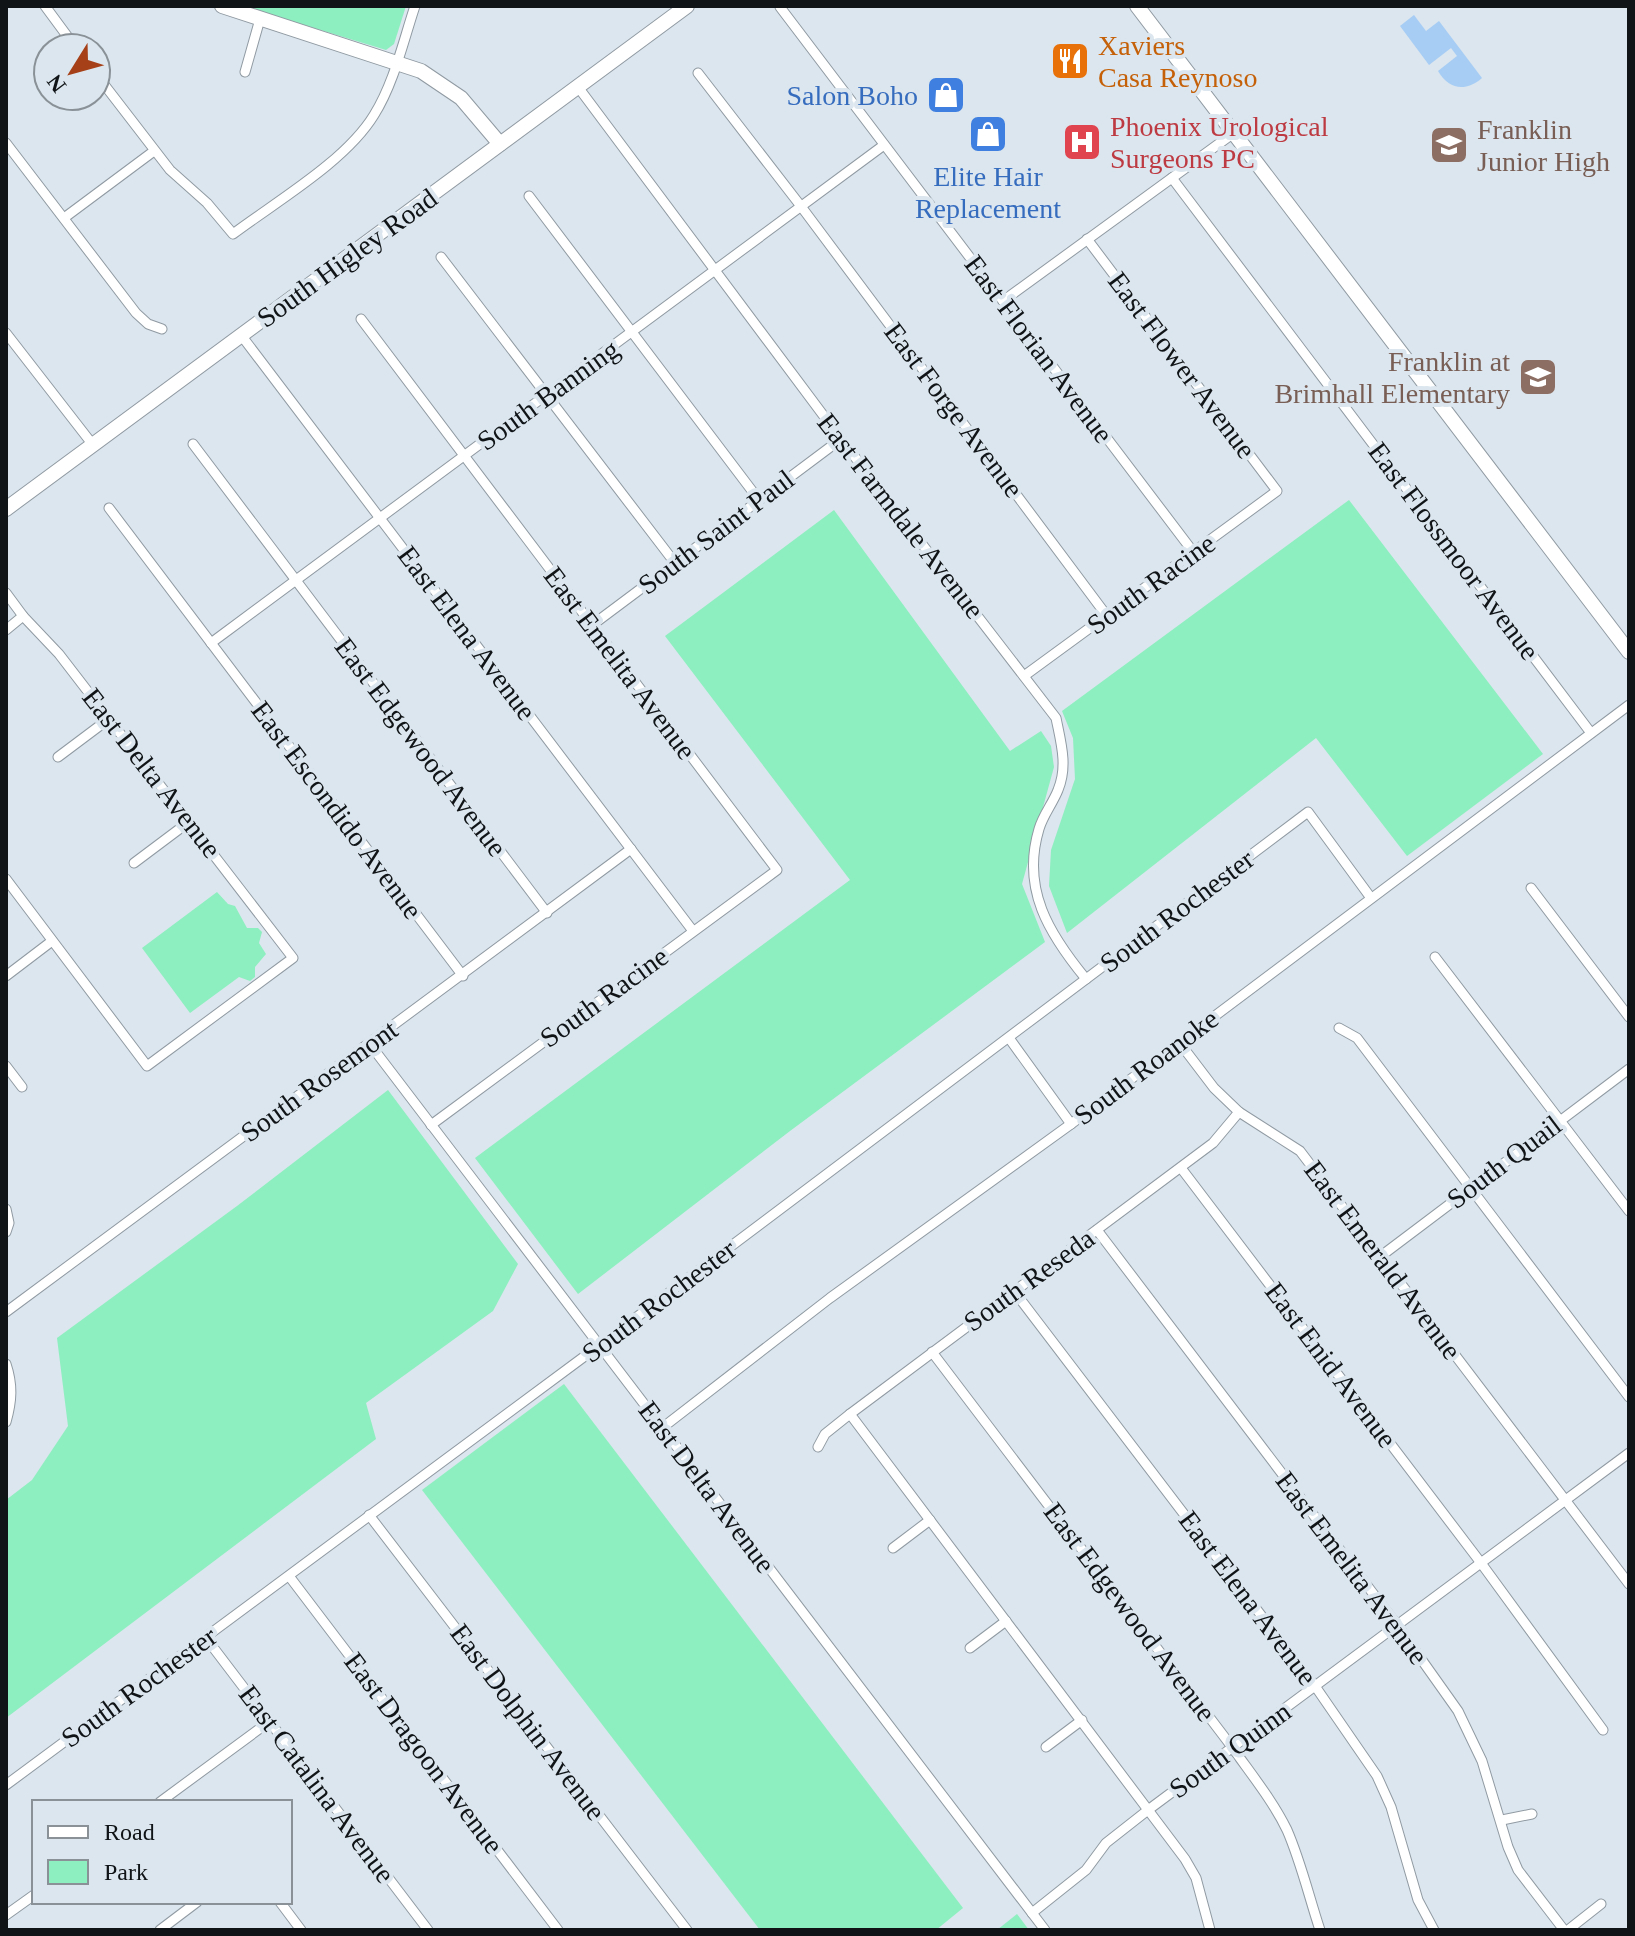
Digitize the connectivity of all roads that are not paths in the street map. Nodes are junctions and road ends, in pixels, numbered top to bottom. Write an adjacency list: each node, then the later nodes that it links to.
1 (45, 6): 8 (street)
2 (222, 6): 7 (main road)
3 (415, 6): 9 (street)
4 (687, 6): 12 (main road, South Higley Road)
5 (1137, 6): 14 (main road)
6 (780, 7): 17 (street, East Florian Avenue)
7 (260, 19): 9 (main road); 10 (street)
8 (64, 32)
9 (397, 61): 16 (main road); 18 (street)
10 (245, 72)
11 (698, 73): 21 (street, East Forge Avenue)
12 (578, 87): 16 (main road, South Higley Road); 25 (street, East Farmdale Avenue)
13 (112, 95): 18 (street)
14 (1235, 132): 19 (street); 51 (main road)
15 (6, 143): 22 (street)
16 (500, 144): 31 (main road, South Higley Road)
17 (884, 145): 21 (street, South Banning); 26 (street, East Florian Avenue)
18 (154, 151): 22 (street)
19 (1172, 178): 23 (street); 55 (street, East Flossmoor Avenue)
20 (529, 196): 30 (street)
21 (800, 205): 25 (street, South Banning); 47 (street, East Forge Avenue)
22 (64, 218): 28 (street)
23 (1087, 239): 26 (street); 37 (street, East Flower Avenue)
24 (441, 257): 32 (street)
25 (713, 270): 30 (street, South Banning); 33 (street, East Farmdale Avenue)
26 (1003, 301): 42 (street, East Florian Avenue)
27 (361, 319): 36 (street, East Emelita Avenue)
28 (162, 329)
29 (6, 333): 35 (street)
30 (632, 333): 32 (street, South Banning); 38 (street)
31 (241, 335): 35 (main road, South Higley Road); 41 (street, East Elena Avenue)
32 (547, 394): 36 (street, South Banning); 43 (street)
33 (841, 439): 38 (street, South Saint Paul); 52 (street, East Farmdale Avenue)
34 (193, 444): 44 (street, East Edgewood Avenue)
35 (93, 445): 40 (main road, South Higley Road)
36 (464, 456): 41 (street, South Banning); 48 (street, East Emelita Avenue)
37 (1277, 491): 42 (street, South Racine)
38 (759, 500): 43 (street, South Saint Paul)
39 (109, 508): 50 (street, East Escondido Avenue)
40 (6, 509)
41 (379, 517): 44 (street, South Banning); 58 (street, East Elena Avenue)
42 (1194, 553): 47 (street, South Racine)
43 (675, 563): 48 (street, South Saint Paul)
44 (295, 581): 50 (street, South Banning); 64 (street, East Edgewood Avenue)
45 (6, 593): 46 (street, East Delta Avenue)
46 (23, 616): 49 (street); 54 (street, East Delta Avenue)
47 (1107, 616): 52 (street, South Racine)
48 (591, 626): 60 (street, East Emelita Avenue)
49 (6, 630)
50 (211, 643): 69 (street, East Escondido Avenue)
51 (1629, 652)
52 (1024, 676): 70 (street, East Farmdale Avenue)
53 (1629, 705): 55 (street, South Roanoke)
54 (110, 718): 56 (street); 57 (street, East Delta Avenue)
55 (1591, 733): 63 (street, South Roanoke)
56 (58, 757)
57 (190, 821): 59 (street); 66 (street, East Delta Avenue)
58 (631, 849): 64 (street, South Rosemont); 65 (street, East Elena Avenue)
59 (134, 863)
60 (777, 870): 65 (street, South Racine)
61 (6, 879): 66 (street)
62 (1531, 888): 71 (street)
63 (1371, 898): 70 (street, South Rochester); 74 (street, South Roanoke)
64 (547, 913): 69 (street, South Rosemont)
65 (693, 931): 82 (street, South Racine)
66 (52, 941): 68 (street)
67 (1435, 957): 80 (street)
68 (6, 976)
69 (463, 976): 75 (street, South Rosemont)
70 (1086, 979): 73 (street, South Rochester)
71 (1629, 1017)
72 (1339, 1028): 84 (street)
73 (1009, 1038): 81 (street); 92 (street, South Rochester)
74 (1179, 1042): 79 (street, East Emerald Avenue); 81 (street, South Roanoke)
75 (369, 1043): 82 (street, East Delta Avenue); 91 (street, South Rosemont)
76 (6, 1066): 78 (street)
77 (1629, 1069): 80 (street, South Quail)
78 (22, 1087)
79 (1239, 1112): 83 (street, South Reseda); 89 (street, East Emerald Avenue)
80 (1559, 1120): 84 (street, South Quail); 86 (street)
81 (1071, 1124): 98 (street, South Roanoke)
82 (431, 1125): 92 (street, East Delta Avenue)
83 (1181, 1168): 87 (street, South Reseda); 105 (street, East Enid Avenue)
84 (1471, 1187): 89 (street, South Quail); 95 (street)
85 (6, 1209): 88 (street)
86 (1629, 1211)
87 (1097, 1230): 90 (street, South Reseda); 109 (street, East Emelita Avenue)
88 (6, 1232)
89 (1381, 1256): 101 (street, East Emerald Avenue)
90 (1014, 1291): 93 (street, South Reseda); 112 (street, East Elena Avenue)
91 (6, 1312)
92 (600, 1345): 98 (street, East Delta Avenue); 102 (street, South Rochester)
93 (932, 1352): 96 (street, South Reseda); 117 (street, East Edgewood Avenue)
94 (6, 1364): 97 (street)
95 (1629, 1397)
96 (850, 1414): 99 (street, South Reseda); 103 (street)
97 (6, 1422)
98 (662, 1428): 127 (street, East Delta Avenue)
99 (818, 1447)
100 (1629, 1453): 101 (street, South Quinn)
101 (1567, 1499): 105 (street, South Quinn); 107 (street, East Emerald Avenue)
102 (369, 1515): 106 (street, South Rochester); 133 (street, East Dolphin Avenue)
103 (930, 1520): 104 (street); 108 (street)
104 (893, 1548)
105 (1481, 1563): 109 (street, South Quinn); 115 (street, East Enid Avenue)
106 (289, 1576): 110 (street, South Rochester); 132 (street, East Dragoon Avenue)
107 (1629, 1584)
108 (1006, 1621): 111 (street); 113 (street)
109 (1397, 1625): 112 (street, South Quinn); 122 (street, East Emelita Avenue)
110 (206, 1638): 114 (street, East Catalina Avenue); 118 (street, South Rochester)
111 (970, 1648)
112 (1315, 1686): 117 (street, South Quinn); 137 (street, East Elena Avenue)
113 (1082, 1720): 116 (street); 120 (street)
114 (270, 1721): 119 (street); 131 (street, East Catalina Avenue)
115 (1603, 1730)
116 (1046, 1747)
117 (1232, 1747): 120 (street, South Quinn); 136 (street, East Edgewood Avenue)
118 (6, 1785)
119 (163, 1800)
120 (1148, 1810): 127 (street, South Quinn); 135 (street)
121 (1532, 1814): 122 (street)
122 (1502, 1820): 138 (street, East Emelita Avenue)
123 (32, 1896): 128 (street)
124 (195, 1904): 129 (street)
125 (282, 1904): 130 (street)
126 (1601, 1904): 138 (street)
127 (1032, 1913): 134 (street, East Delta Avenue)
128 (6, 1915)
129 (166, 1928)
130 (301, 1930)
131 (428, 1930)
132 (558, 1930)
133 (687, 1930)
134 (1045, 1930)
135 (1210, 1930)
136 (1320, 1930)
137 (1434, 1930)
138 (1566, 1930)

